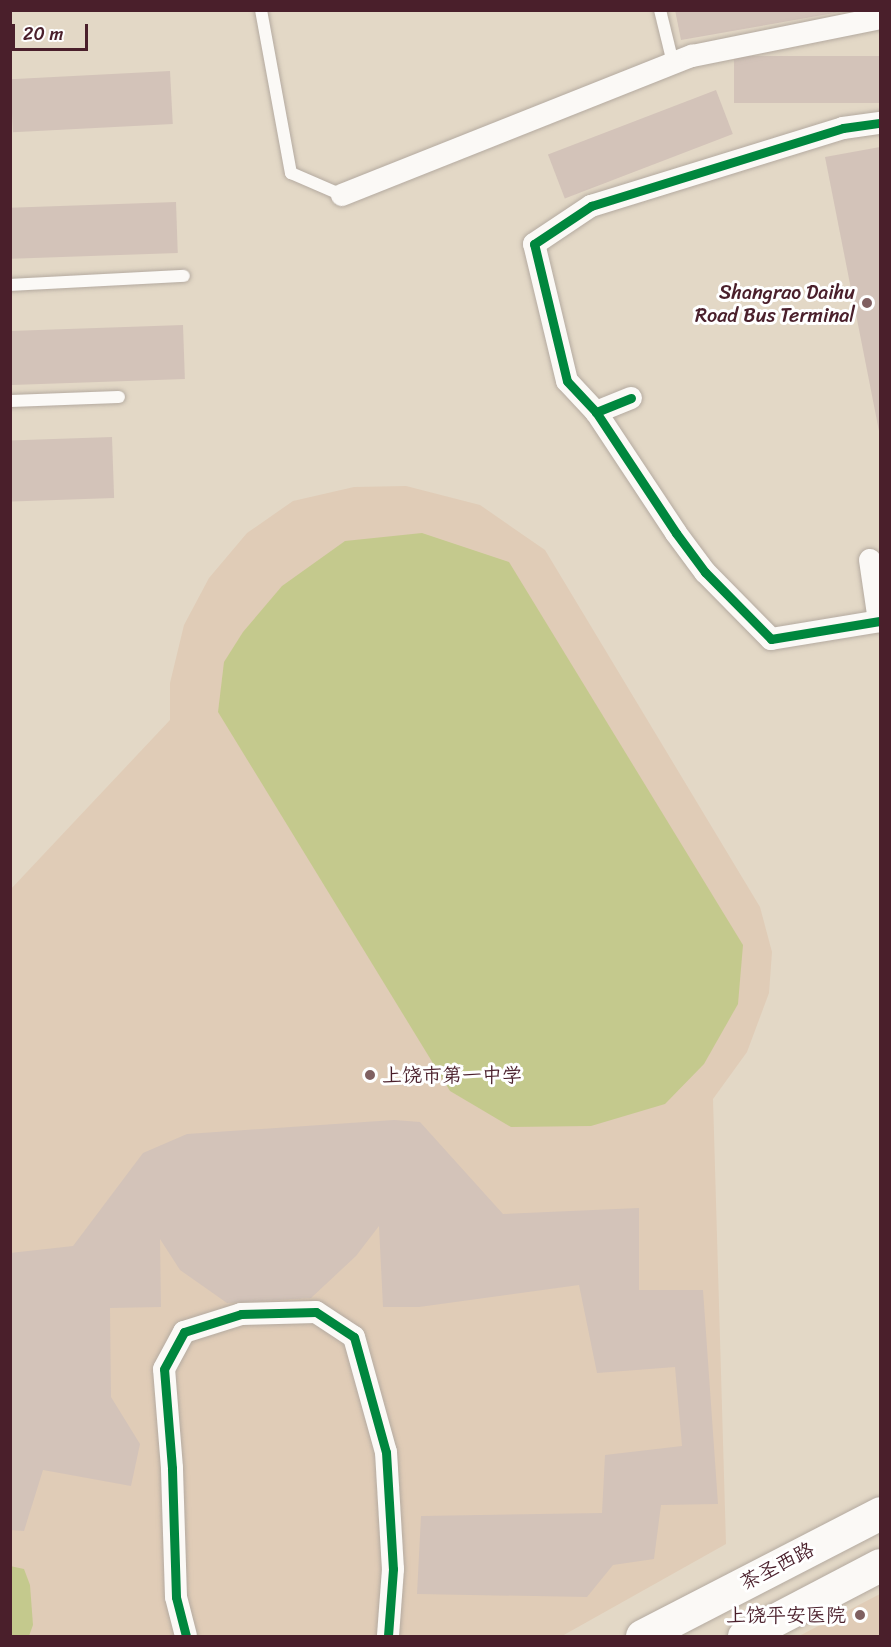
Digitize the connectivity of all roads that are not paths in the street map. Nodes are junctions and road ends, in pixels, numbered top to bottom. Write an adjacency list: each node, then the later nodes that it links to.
1 (261, 10): 6 (lane)
2 (660, 10): 4 (lane)
3 (880, 18): 4 (street)
4 (673, 63): 6 (street)
5 (880, 123): 12 (street)
6 (342, 195)
7 (184, 276): 8 (lane)
8 (10, 285)
9 (119, 397): 11 (lane)
10 (631, 398): 12 (street)
11 (10, 401)
12 (596, 411): 14 (street)
13 (870, 560): 14 (street)
14 (880, 621)
15 (880, 1513): 19 (main road, 茶圣西路)
16 (880, 1565): 20 (main road)
17 (186, 1636): 18 (street)
18 (388, 1636)
19 (642, 1636)
20 (744, 1636)

